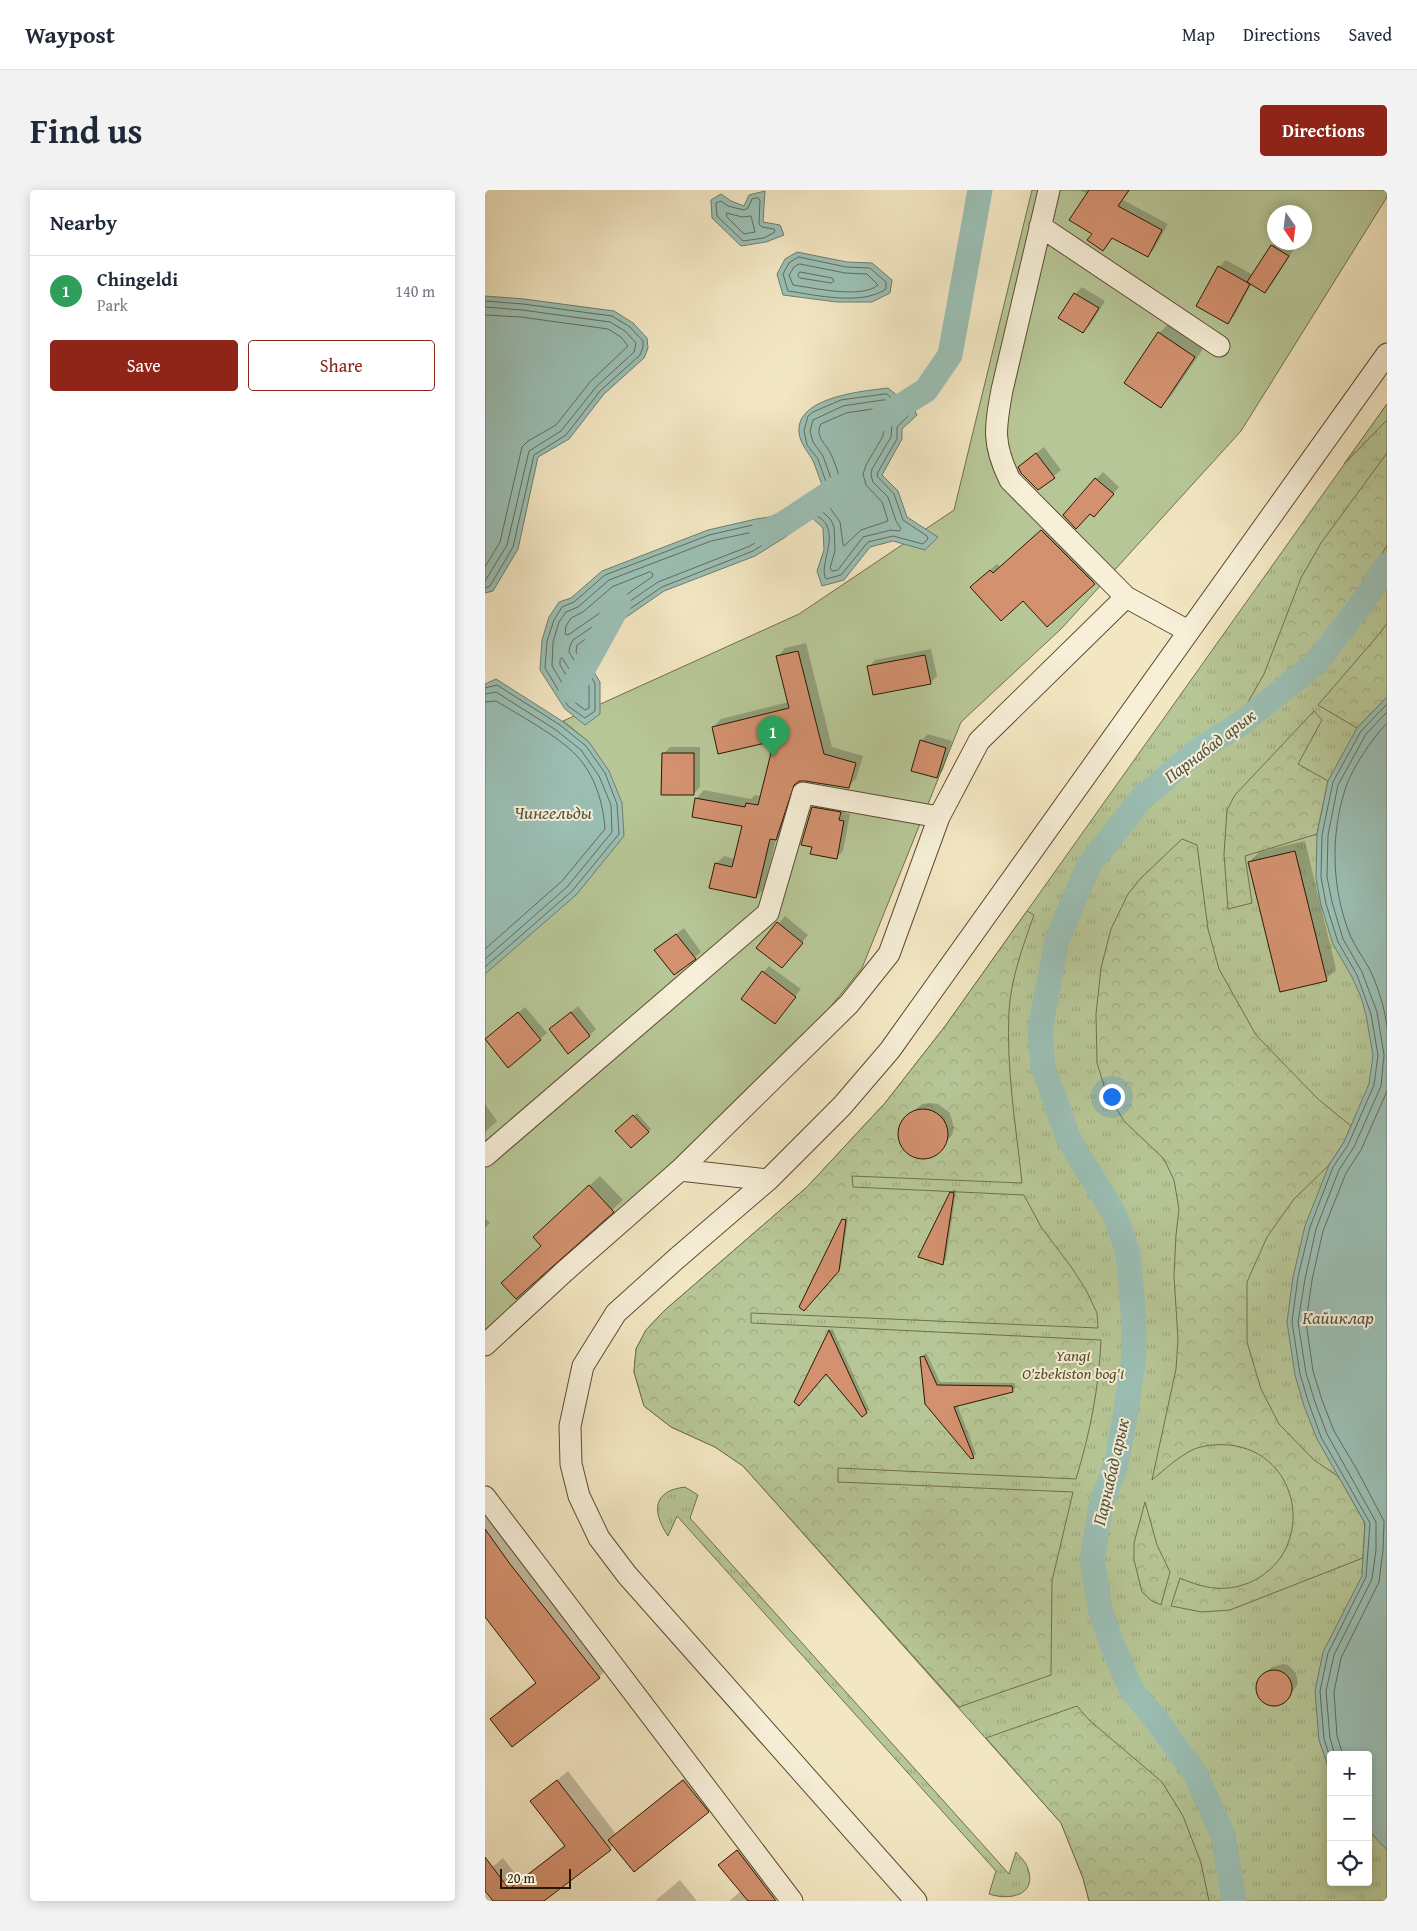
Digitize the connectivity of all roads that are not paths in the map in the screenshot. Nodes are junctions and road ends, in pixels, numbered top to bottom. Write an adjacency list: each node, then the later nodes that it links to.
1 (1049, 190): 2 (street)
2 (1040, 226): 3 (street); 5 (street)
3 (1219, 346)
4 (1387, 354): 6 (street)
5 (1126, 597): 6 (street); 7 (street)
6 (1188, 631): 10 (street)
7 (939, 817): 8 (street); 9 (street)
8 (485, 1156)
9 (680, 1170): 10 (street); 11 (street)
10 (768, 1180): 14 (street)
11 (485, 1345)
12 (485, 1497): 13 (street)
13 (792, 1901)
14 (916, 1901)

